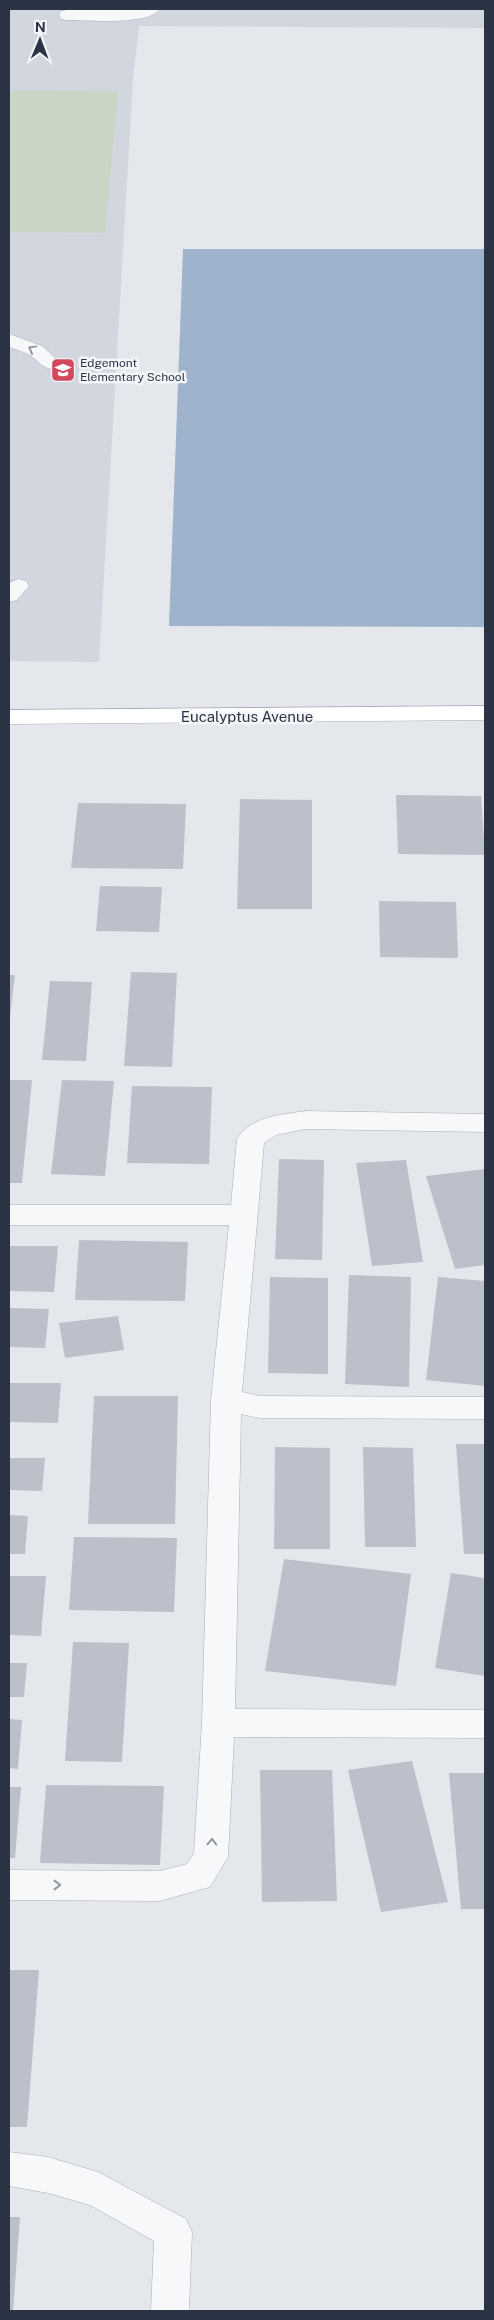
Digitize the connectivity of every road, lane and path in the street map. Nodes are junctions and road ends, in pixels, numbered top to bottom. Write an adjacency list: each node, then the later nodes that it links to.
1 (151, 9): 2 (street)
2 (67, 15)
3 (9, 340): 4 (street, one-way to 3)
4 (52, 364)
5 (485, 713): 6 (main road, Eucalyptus Avenue)
6 (9, 717)
7 (485, 1123): 9 (street)
8 (9, 1216): 9 (street)
9 (244, 1216): 10 (street)
10 (226, 1400): 11 (street); 12 (street)
11 (485, 1408)
12 (218, 1723): 13 (street); 14 (street, one-way to 12)
13 (485, 1724)
14 (9, 1885)
15 (9, 2169): 16 (street)
16 (170, 2311)

